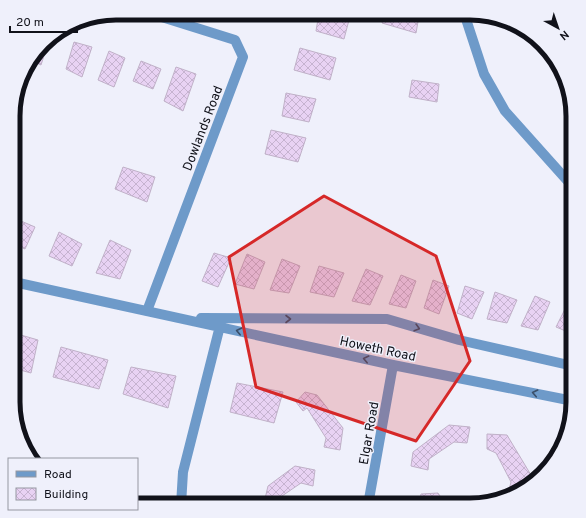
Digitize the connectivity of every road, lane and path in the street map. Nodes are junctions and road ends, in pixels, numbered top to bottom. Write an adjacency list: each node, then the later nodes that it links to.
1 (172, 20): 5 (street, Dowlands Road)
2 (466, 20): 3 (street)
3 (566, 179)
4 (20, 283): 5 (street, Howeth Road)
5 (147, 311): 6 (street, Howeth Road)
6 (179, 318): 7 (street, Howeth Road); 8 (street, Howeth Road, one-way to 8)
7 (220, 326): 9 (street, Howeth Road, one-way to 7); 11 (street)
8 (566, 364)
9 (393, 365): 10 (street, Howeth Road, one-way to 9); 12 (street, Elgar Road)
10 (566, 399)
11 (181, 498)
12 (369, 498)

